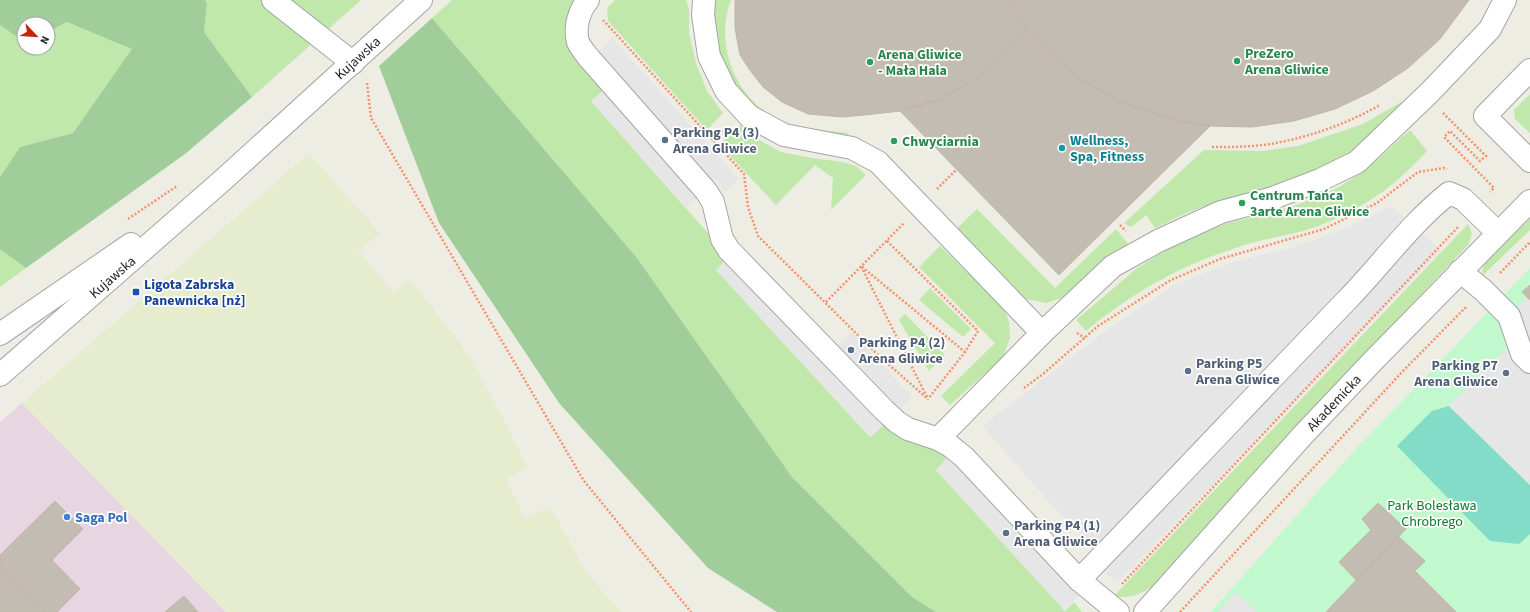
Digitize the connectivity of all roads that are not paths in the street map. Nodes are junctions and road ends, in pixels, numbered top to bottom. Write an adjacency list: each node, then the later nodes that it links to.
1 (273, 0): 6 (street)
2 (421, 0): 6 (street, Kujawska)
3 (588, 0): 17 (street)
4 (704, 0): 13 (street)
5 (1505, 0): 13 (street)
6 (353, 63): 9 (street, Kujawska)
7 (1530, 70): 8 (street)
8 (1530, 161)
9 (224, 179): 14 (street, Kujawska); 16 (street, Kujawska)
10 (1530, 200): 11 (street, Akademicka)
11 (1498, 232): 12 (street, Akademicka); 18 (street)
12 (1460, 271): 15 (street); 19 (street, Akademicka)
13 (1042, 333): 17 (street)
14 (0, 334)
15 (1530, 362)
16 (0, 375)
17 (938, 439): 18 (street)
18 (1079, 580): 20 (street)
19 (1147, 611)
20 (1118, 612)

